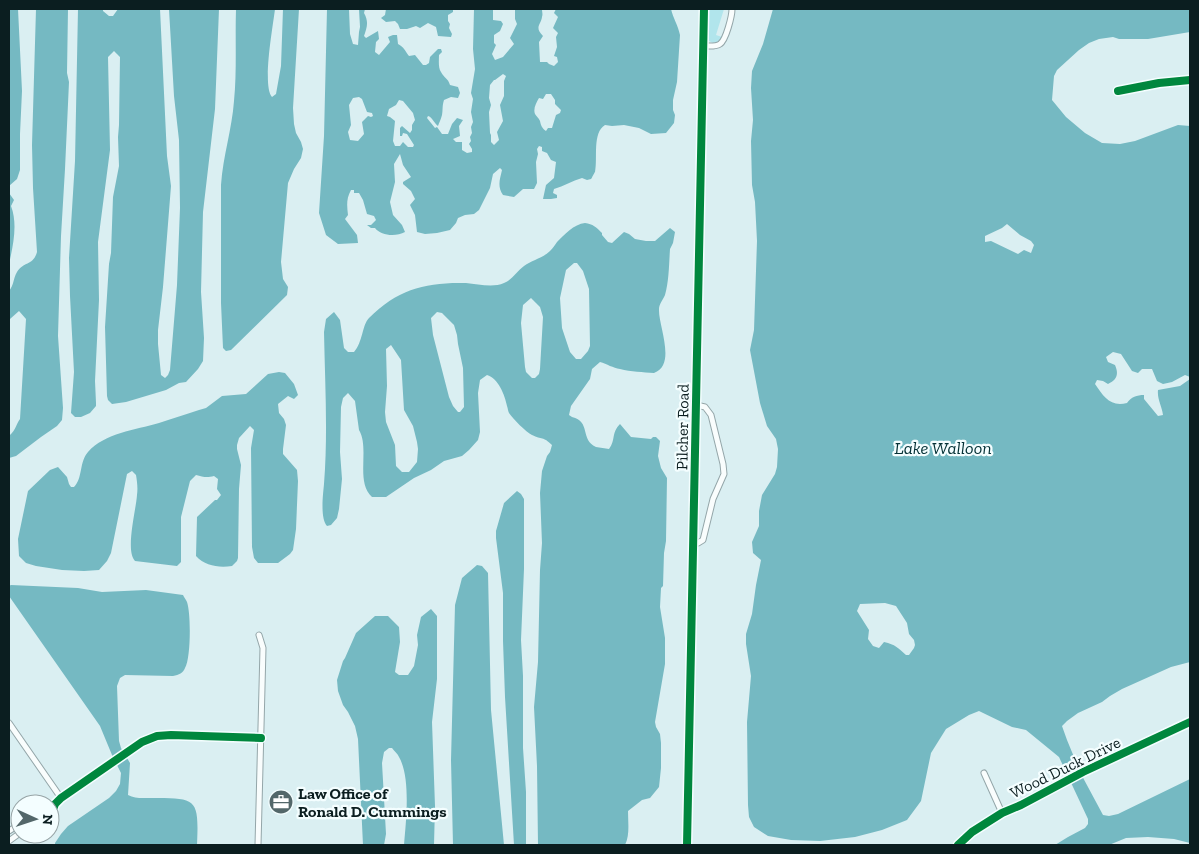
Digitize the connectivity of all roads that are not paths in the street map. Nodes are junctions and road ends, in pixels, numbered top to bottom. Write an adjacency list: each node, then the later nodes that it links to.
1 (704, 9): 3 (street, Pilcher Road)
2 (732, 9): 3 (street)
3 (704, 46): 6 (street, Pilcher Road)
4 (1190, 80): 5 (street)
5 (1118, 91)
6 (696, 405): 7 (street, Pilcher Road); 7 (street)
7 (693, 544): 16 (street, Pilcher Road)
8 (258, 635): 11 (street)
9 (1190, 722): 14 (street, Wood Duck Drive)
10 (9, 723): 13 (street)
11 (261, 738): 13 (street); 15 (street)
12 (984, 773): 14 (street)
13 (61, 798)
14 (1002, 813): 17 (street, Wood Duck Drive)
15 (258, 845)
16 (687, 845)
17 (958, 845)

